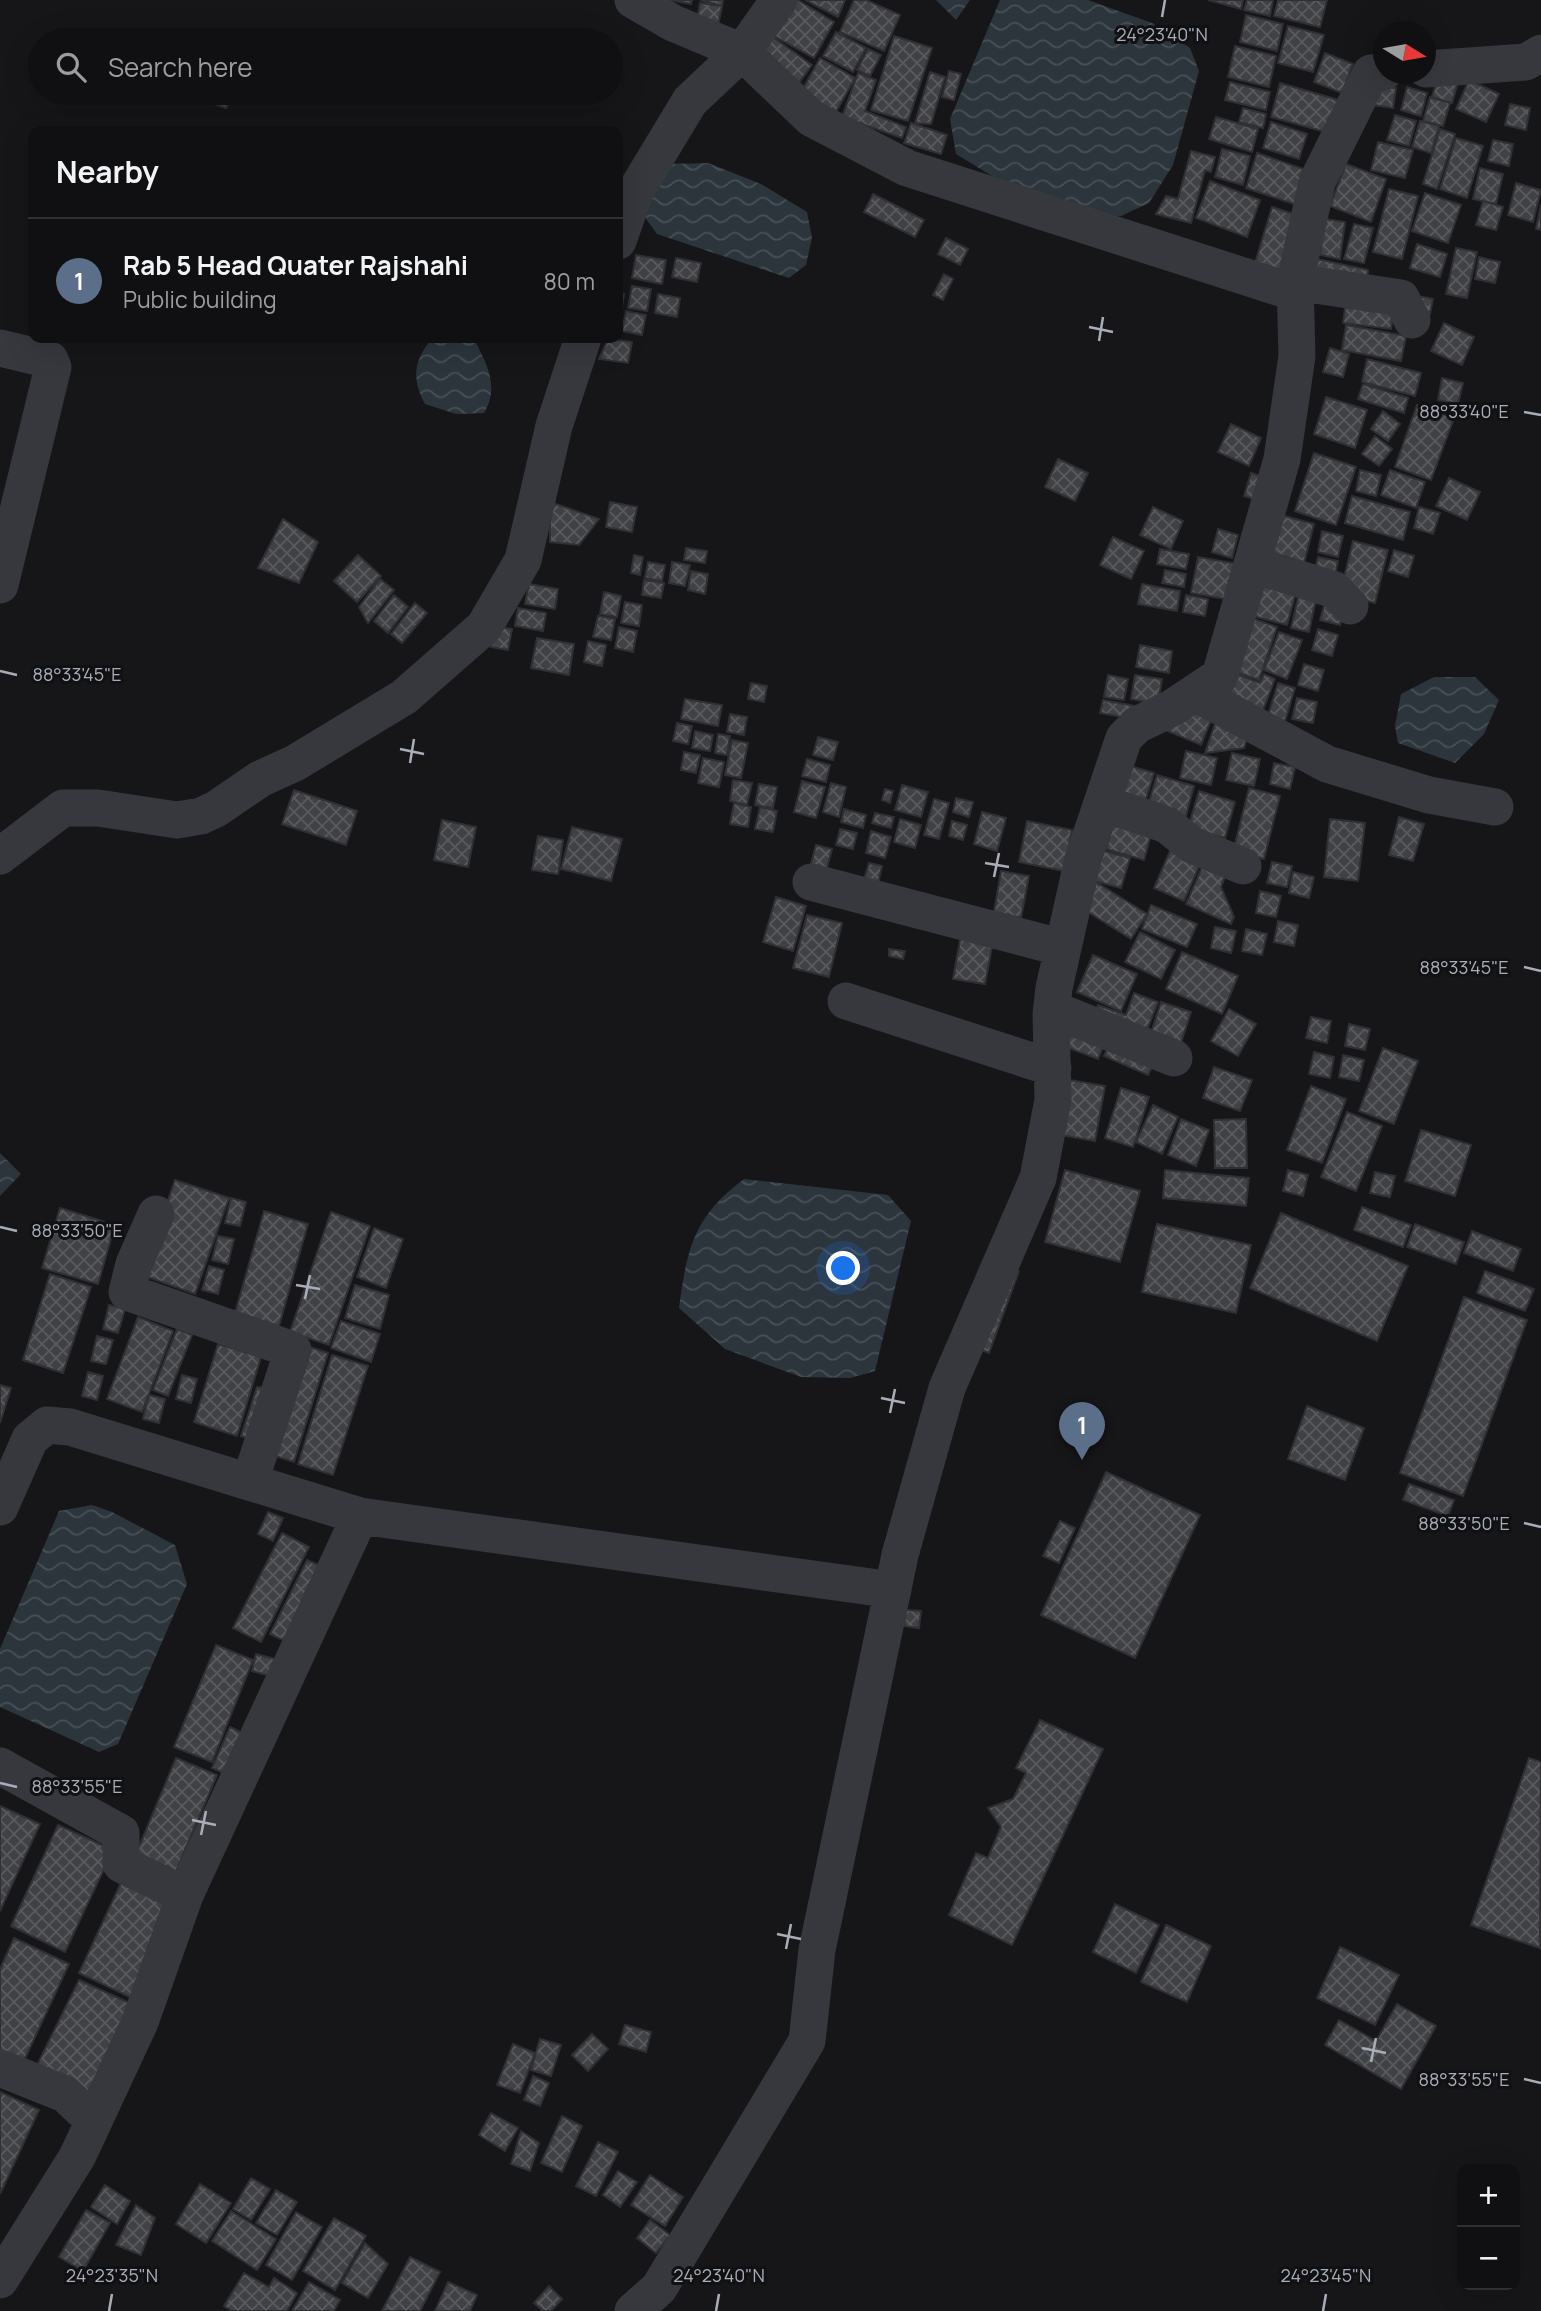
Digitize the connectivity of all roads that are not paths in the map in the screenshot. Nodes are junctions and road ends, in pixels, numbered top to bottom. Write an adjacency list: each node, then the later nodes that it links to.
1 (633, 0): 3 (street)
2 (779, 0): 3 (street)
3 (742, 52): 7 (street); 8 (street)
4 (1541, 53): 5 (street)
5 (1436, 68)
6 (1373, 73): 8 (street)
7 (623, 227)
8 (1295, 282): 9 (street); 12 (street)
9 (1412, 320)
10 (581, 343): 18 (street)
11 (0, 348): 13 (street)
12 (1254, 565): 14 (street); 15 (street)
13 (0, 585)
14 (1350, 606)
15 (1195, 693): 16 (street); 17 (street)
16 (1102, 803): 19 (street); 21 (street)
17 (1495, 807)
18 (0, 856)
19 (1243, 866)
20 (811, 882): 21 (street)
21 (1063, 948): 23 (street)
22 (846, 1001): 25 (street)
23 (1052, 1009): 24 (street); 25 (street)
24 (1174, 1058)
25 (1053, 1068): 30 (street)
26 (156, 1214): 27 (street)
27 (250, 1481): 28 (street); 29 (street)
28 (0, 1507)
29 (360, 1516): 30 (street); 32 (street)
30 (893, 1590): 36 (street)
31 (0, 1766): 32 (street)
32 (185, 1895): 34 (street)
33 (0, 2068): 34 (street)
34 (94, 2121): 35 (street)
35 (0, 2280)
36 (633, 2311)

